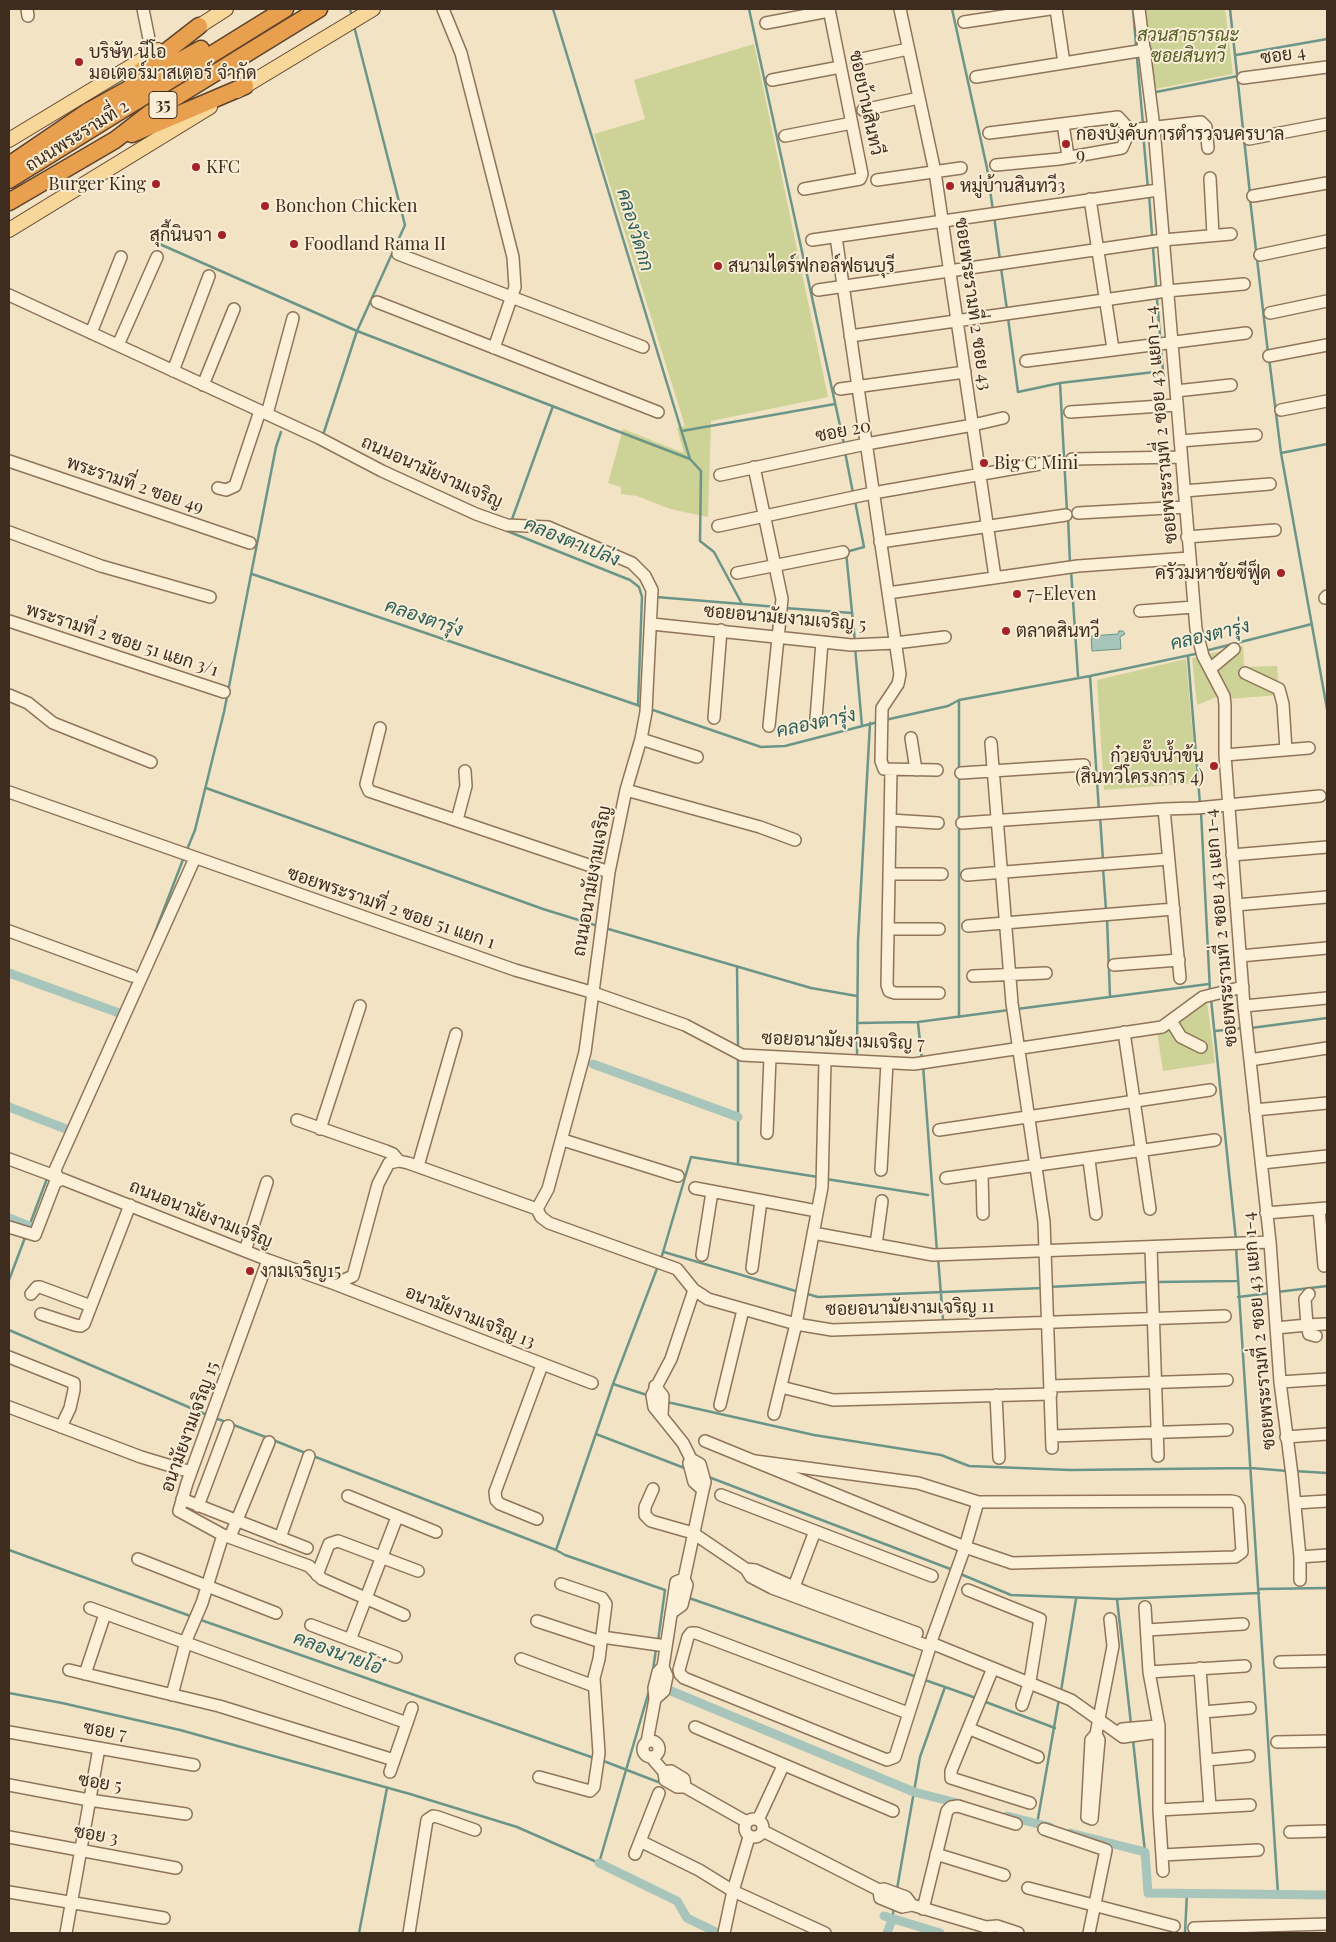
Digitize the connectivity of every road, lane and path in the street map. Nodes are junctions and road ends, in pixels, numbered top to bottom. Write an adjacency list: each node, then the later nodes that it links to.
1 (143, 9): 18 (street)
2 (226, 9): 15 (main road, ถนนพระรามที่ 2)
3 (267, 9): 29 (highway, ถนนพระรามที่ 2 / 35)
4 (285, 9): 47 (highway)
5 (318, 9): 39 (highway, ถนนพระรามที่ 2 / 35); 54 (highway)
6 (373, 9): 26 (main road, 35)
7 (443, 9): 75 (street)
8 (900, 9): 16 (street, ซอยพระรามที่ 2 ซอย 43)
9 (1050, 9): 13 (street)
10 (1056, 9): 20 (street)
11 (1139, 9): 17 (street, ซอยพระรามที่ 2 ซอย 43 แยก 1-4)
12 (829, 10): 14 (street); 21 (street, ซอยบ้านสินทวี)
13 (964, 22)
14 (766, 23)
15 (199, 26): 18 (main road, ถนนพระรามที่ 2); 29 (highway)
16 (908, 49): 19 (street); 27 (street, ซอยพระรามที่ 2 ซอย 43)
17 (1145, 50): 20 (street); 33 (street, ซอยพระรามที่ 2 ซอย 43 แยก 1-4)
18 (152, 54): 38 (main road, ถนนพระรามที่ 2)
19 (857, 60)
20 (1064, 63): 23 (street)
21 (840, 67): 25 (street); 30 (street, ซอยบ้านสินทวี)
22 (1327, 67): 24 (street, ซอย 4)
23 (976, 77)
24 (1243, 78)
25 (772, 80)
26 (245, 86): 39 (highway); 56 (main road, 35)
27 (919, 98): 28 (street); 45 (street, ซอยพระรามที่ 2 ซอย 43)
28 (863, 110)
29 (87, 112): 42 (highway, ถนนพระรามที่ 2 / 35)
30 (852, 123): 36 (street); 50 (street, ซอยบ้านสินทวี)
31 (1063, 124): 34 (street); 35 (street); 41 (street)
32 (1327, 124): 37 (street)
33 (1154, 128): 34 (street); 40 (street); 51 (street, ซอยพระรามที่ 2 ซอย 43 แยก 1-4)
34 (1130, 130): 41 (street)
35 (989, 133)
36 (785, 136)
37 (1248, 139)
38 (9, 140)
39 (115, 140): 54 (highway, ถนนพระรามที่ 2 / 35)
40 (1208, 148)
41 (1068, 156): 43 (street)
42 (9, 165)
43 (996, 166)
44 (962, 168): 45 (street)
45 (935, 172): 48 (street); 55 (street, ซอยพระรามที่ 2 ซอย 43)
46 (1210, 178): 58 (street)
47 (9, 180)
48 (877, 180)
49 (1327, 184): 52 (street)
50 (804, 189)
51 (1158, 190): 53 (street); 61 (street, ซอยพระรามที่ 2 ซอย 43 แยก 1-4)
52 (1253, 196)
53 (1090, 199): 55 (street); 63 (street)
54 (9, 201)
55 (942, 221): 59 (street); 68 (street, ซอยพระรามที่ 2 ซอย 43)
56 (9, 230)
57 (1231, 234): 58 (street)
58 (1213, 235): 61 (street)
59 (836, 237): 60 (street); 71 (street)
60 (812, 240)
61 (1163, 240): 63 (street); 73 (street, ซอยพระรามที่ 2 ซอย 43 แยก 1-4)
62 (1327, 241): 65 (street)
63 (1099, 249): 68 (street); 76 (street)
64 (398, 254): 75 (street)
65 (1260, 254)
66 (121, 257): 83 (street)
67 (157, 257): 87 (street)
68 (950, 272): 71 (street); 82 (street, ซอยพระรามที่ 2 ซอย 43)
69 (209, 276): 94 (street)
70 (1244, 284): 73 (street)
71 (843, 286): 72 (street); 85 (street)
72 (818, 290)
73 (1167, 291): 76 (street); 86 (street, ซอยพระรามที่ 2 ซอย 43 แยก 1-4)
74 (9, 295): 83 (street, ถนนอนามัยงามเจริญ)
75 (512, 297): 89 (street); 90 (street)
76 (1105, 300): 82 (street); 91 (street)
77 (1327, 301): 80 (street)
78 (377, 302): 90 (street)
79 (234, 309): 96 (street)
80 (1270, 313)
81 (293, 318): 104 (street)
82 (957, 321): 85 (street); 95 (street, ซอยพระรามที่ 2 ซอย 43)
83 (91, 333): 87 (street, ถนนอนามัยงามเจริญ)
84 (1246, 333): 86 (street)
85 (850, 336): 98 (street)
86 (1172, 342): 91 (street); 100 (street, ซอยพระรามที่ 2 ซอย 43 แยก 1-4)
87 (118, 345): 94 (street, ถนนอนามัยงามเจริญ)
88 (1327, 346): 92 (street)
89 (643, 347)
90 (494, 348): 105 (street)
91 (1113, 349): 93 (street)
92 (1269, 356)
93 (1026, 361)
94 (173, 371): 96 (street, ถนนอนามัยงามเจริญ)
95 (965, 372): 98 (street); 108 (street, ซอยพระรามที่ 2 ซอย 43)
96 (203, 385): 104 (street, ถนนอนามัยงามเจริญ)
97 (1231, 385): 100 (street)
98 (858, 386): 99 (street); 111 (street)
99 (840, 389)
100 (1176, 391): 102 (street, ซอยพระรามที่ 2 ซอย 43 แยก 1-4)
101 (1327, 401): 103 (street)
102 (1177, 405): 106 (street); 110 (street, ซอยพระรามที่ 2 ซอย 43 แยก 1-4)
103 (1281, 410)
104 (263, 412): 120 (street); 144 (street, ถนนอนามัยงามเจริญ)
105 (658, 412)
106 (1070, 412)
107 (1003, 418): 108 (street, ซอย 20)
108 (973, 426): 111 (street, ซอย 20); 118 (street, ซอยพระรามที่ 2 ซอย 43)
109 (1256, 434): 110 (street)
110 (1180, 441): 112 (street, ซอยพระรามที่ 2 ซอย 43 แยก 1-4)
111 (866, 444): 116 (street, ซอย 20); 122 (street)
112 (1181, 457): 113 (street); 121 (street, ซอยพระรามที่ 2 ซอย 43 แยก 1-4)
113 (1072, 460)
114 (9, 461): 133 (street, พระรามที่ 2 ซอย 49)
115 (1057, 461): 118 (street)
116 (754, 467): 117 (street, ซอย 20); 126 (street)
117 (720, 475)
118 (980, 475): 122 (street); 128 (street, ซอยพระรามที่ 2 ซอย 43)
119 (1270, 484): 121 (street)
120 (218, 488)
121 (1184, 491): 123 (street, ซอยพระรามที่ 2 ซอย 43 แยก 1-4)
122 (868, 494): 126 (street); 132 (street)
123 (1185, 507): 124 (street); 131 (street, ซอยพระรามที่ 2 ซอย 43 แยก 1-4)
124 (1078, 513)
125 (1066, 515): 128 (street)
126 (766, 516): 127 (street); 136 (street)
127 (718, 526)
128 (988, 526): 132 (street); 138 (street, ซอยพระรามที่ 2 ซอย 43)
129 (1275, 530): 131 (street)
130 (9, 532): 140 (street)
131 (1188, 537): 135 (street, ซอยพระรามที่ 2 ซอย 43 แยก 1-4)
132 (880, 542): 139 (street)
133 (250, 543)
134 (843, 552): 136 (street)
135 (1190, 558): 138 (street); 141 (street, ซอยพระรามที่ 2 ซอย 43 แยก 1-4)
136 (776, 565): 137 (street); 147 (street)
137 (737, 573)
138 (995, 578): 139 (street)
139 (888, 593): 149 (street)
140 (210, 597)
141 (1194, 607): 142 (street); 151 (street, ซอยพระรามที่ 2 ซอย 43 แยก 1-4)
142 (1140, 611)
143 (9, 621): 153 (street, พระรามที่ 2 ซอย 51 แยก 3/1)
144 (652, 624): 145 (street, ซอยอนามัยงามเจริญ 5); 160 (street, ถนนอนามัยงามเจริญ)
145 (721, 630): 147 (street, ซอยอนามัยงามเจริญ 5); 155 (street)
146 (945, 637): 149 (street, ซอยอนามัยงามเจริญ 5)
147 (780, 638): 148 (street, ซอยอนามัยงามเจริญ 5); 157 (street)
148 (822, 642): 149 (street, ซอยอนามัยงามเจริญ 5); 156 (street)
149 (895, 643): 168 (street)
150 (1234, 649): 151 (street)
151 (1210, 669): 164 (street, ซอยพระรามที่ 2 ซอย 43 แยก 1-4)
152 (1245, 673): 163 (street)
153 (224, 692)
154 (9, 695): 166 (street)
155 (714, 718)
156 (816, 719)
157 (769, 726)
158 (380, 728): 179 (street)
159 (911, 738): 169 (street)
160 (641, 739): 165 (street); 174 (street, ถนนอนามัยงามเจริญ)
161 (991, 743): 172 (street)
162 (1309, 748): 163 (street)
163 (1286, 750): 164 (street)
164 (1224, 755): 177 (street, ซอยพระรามที่ 2 ซอย 43 แยก 1-4)
165 (697, 757)
166 (151, 762)
167 (1084, 765): 172 (street)
168 (891, 770): 169 (street); 180 (street)
169 (916, 770): 170 (street)
170 (937, 770)
171 (465, 771): 179 (street)
172 (994, 771): 173 (street); 181 (street)
173 (961, 773)
174 (626, 790): 184 (street); 189 (street, ถนนอนามัยงามเจริญ)
175 (9, 792): 186 (street, ซอยพระรามที่ 2 ซอย 51 แยก 1)
176 (1320, 796): 177 (street)
177 (1228, 804): 178 (street); 187 (street, ซอยพระรามที่ 2 ซอย 43 แยก 1-4)
178 (1164, 809): 181 (street); 188 (street)
179 (457, 820): 189 (street)
180 (890, 820): 182 (street); 191 (street)
181 (997, 822): 183 (street); 190 (street)
182 (938, 823)
183 (962, 823)
184 (795, 840)
185 (1327, 847): 187 (street)
186 (189, 855): 212 (street, ซอยพระรามที่ 2 ซอย 51 แยก 1); 250 (street)
187 (1232, 855): 195 (street, ซอยพระรามที่ 2 ซอย 43 แยก 1-4)
188 (1169, 859): 190 (street); 196 (street)
189 (609, 872): 212 (street, ถนนอนามัยงามเจริญ)
190 (1001, 873): 193 (street); 197 (street)
191 (889, 874): 192 (street); 199 (street)
192 (942, 874)
193 (966, 875)
194 (1327, 897): 195 (street)
195 (1236, 905): 203 (street, ซอยพระรามที่ 2 ซอย 43 แยก 1-4)
196 (1174, 909): 197 (street); 204 (street)
197 (1005, 924): 198 (street); 207 (street)
198 (968, 926)
199 (888, 929): 200 (street); 213 (street)
200 (939, 929)
201 (9, 931): 208 (street)
202 (1327, 948): 203 (street)
203 (1240, 956): 211 (street, ซอยพระรามที่ 2 ซอย 43 แยก 1-4)
204 (1178, 960): 205 (street); 210 (street)
205 (1114, 965)
206 (1046, 973): 207 (street)
207 (1009, 974): 209 (street); 220 (street)
208 (132, 976)
209 (973, 976)
210 (1180, 978)
211 (1242, 987): 216 (street, ซอยพระรามที่ 2 ซอย 43 แยก 1-4); 217 (street, ซอยอนามัยงามเจริญ 7)
212 (592, 992): 223 (street, ซอยอนามัยงามเจริญ 7); 236 (street, ถนนอนามัยงามเจริญ)
213 (939, 993)
214 (1327, 998): 216 (street)
215 (360, 1006): 233 (street)
216 (1244, 1006): 225 (street, ซอยพระรามที่ 2 ซอย 43 แยก 1-4)
217 (1171, 1021): 218 (street, ซอยอนามัยงามเจริญ 7); 221 (street)
218 (1124, 1032): 220 (street, ซอยอนามัยงามเจริญ 7); 228 (street)
219 (456, 1034): 244 (street)
220 (1019, 1047): 226 (street, ซอยอนามัยงามเจริญ 7); 231 (street)
221 (1202, 1047)
222 (1327, 1048): 225 (street)
223 (770, 1057): 224 (street, ซอยอนามัยงามเจริญ 7); 235 (street)
224 (825, 1060): 226 (street, ซอยอนามัยงามเจริญ 7); 260 (street)
225 (1250, 1060): 230 (street, ซอยพระรามที่ 2 ซอย 43 แยก 1-4)
226 (887, 1062): 246 (street)
227 (1210, 1090): 228 (street)
228 (1134, 1101): 231 (street); 238 (street)
229 (1327, 1103): 230 (street)
230 (1256, 1110): 243 (street, ซอยพระรามที่ 2 ซอย 43 แยก 1-4)
231 (1029, 1116): 234 (street); 245 (street)
232 (297, 1120): 233 (street)
233 (320, 1128): 242 (street)
234 (939, 1130)
235 (768, 1133)
236 (562, 1140): 248 (street); 257 (street, ถนนอนามัยงามเจริญ)
237 (1215, 1140): 238 (street)
238 (1141, 1152): 241 (street); 258 (street)
239 (1327, 1156): 243 (street)
240 (9, 1159): 250 (street, ถนนอนามัยงามเจริญ)
241 (1089, 1160): 245 (street); 263 (street)
242 (399, 1161): 244 (street); 275 (street)
243 (1262, 1162): 261 (street, ซอยพระรามที่ 2 ซอย 43 แยก 1-4)
244 (418, 1166): 257 (street)
245 (1036, 1167): 247 (street); 270 (street)
246 (881, 1170)
247 (982, 1174): 249 (street); 262 (street)
248 (678, 1176)
249 (946, 1178)
250 (58, 1180): 256 (street, ถนนอนามัยงามเจริญ); 264 (street)
251 (267, 1182): 269 (street)
252 (695, 1188): 253 (street)
253 (712, 1192): 254 (street); 271 (street)
254 (761, 1201): 260 (street); 274 (street)
255 (882, 1201): 267 (street)
256 (130, 1204): 269 (street, ถนนอนามัยงามเจริญ); 279 (street)
257 (536, 1209): 276 (street, ซอยอนามัยงามเจริญ 11)
258 (1150, 1209)
259 (1323, 1209): 261 (street); 273 (street)
260 (817, 1210): 265 (street)
261 (1266, 1213): 266 (street, ซอยพระรามที่ 2 ซอย 43 แยก 1-4)
262 (984, 1214)
263 (1096, 1214)
264 (9, 1227)
265 (814, 1233): 267 (street); 285 (street)
266 (1270, 1242): 268 (street); 288 (street, ซอยพระรามที่ 2 ซอย 43 แยก 1-4)
267 (876, 1244): 270 (street)
268 (1150, 1248): 270 (street); 283 (street)
269 (245, 1251): 272 (street, ถนนอนามัยงามเจริญ)
270 (1047, 1252): 284 (street)
271 (702, 1255)
272 (268, 1260): 275 (street, ถนนอนามัยงามเจริญ); 318 (street, อนามัยงามเจริญ 15)
273 (1324, 1266)
274 (752, 1268)
275 (336, 1284): 291 (street, อนามัยงามเจริญ 13)
276 (694, 1290): 280 (street, ซอยอนามัยงามเจริญ 11); 333 (street)
277 (31, 1294): 279 (street)
278 (1309, 1294): 287 (street)
279 (91, 1306): 281 (street)
280 (743, 1310): 285 (street, ซอยอนามัยงามเจริญ 11); 300 (street)
281 (41, 1314)
282 (1225, 1316): 283 (street, ซอยอนามัยงามเจริญ 11)
283 (1153, 1318): 284 (street, ซอยอนามัยงามเจริญ 11); 296 (street)
284 (1049, 1322): 285 (street, ซอยอนามัยงามเจริญ 11); 298 (street)
285 (796, 1324): 297 (street)
286 (1325, 1324): 287 (street)
287 (1307, 1325): 288 (street); 289 (street)
288 (1276, 1328): 294 (street, ซอยพระรามที่ 2 ซอย 43 แยก 1-4)
289 (1316, 1336)
290 (9, 1357): 304 (street)
291 (542, 1365): 295 (street, อนามัยงามเจริญ 13); 329 (street)
292 (1327, 1379): 294 (street)
293 (1227, 1380): 296 (street)
294 (1280, 1382): 309 (street, ซอยพระรามที่ 2 ซอย 43 แยก 1-4)
295 (592, 1383)
296 (1156, 1383): 298 (street); 306 (street)
297 (781, 1387): 299 (street); 302 (street)
298 (1051, 1390): 299 (street); 308 (street)
299 (996, 1395): 315 (street)
300 (720, 1406)
301 (9, 1407): 304 (street)
302 (774, 1414)
303 (228, 1426): 327 (street)
304 (61, 1427): 318 (street)
305 (1227, 1430): 306 (street)
306 (1158, 1432): 308 (street); 314 (street)
307 (1327, 1434): 309 (street)
308 (1052, 1436): 312 (street)
309 (1286, 1437): 326 (street, ซอยพระรามที่ 2 ซอย 43 แยก 1-4)
310 (705, 1441): 316 (street)
311 (269, 1442): 330 (street)
312 (1052, 1448)
313 (309, 1456): 335 (street)
314 (1158, 1456)
315 (998, 1458)
316 (755, 1461): 317 (street); 320 (street)
317 (833, 1471): 320 (street); 325 (street)
318 (191, 1472): 323 (street, อนามัยงามเจริญ 15)
319 (653, 1489): 333 (street)
320 (828, 1492): 336 (street)
321 (721, 1495): 331 (street)
322 (348, 1496): 328 (street)
323 (182, 1499): 327 (street); 334 (street, อนามัยงามเจริญ 15)
324 (1327, 1501): 326 (street)
325 (978, 1502): 336 (street); 336 (street)
326 (1295, 1503): 340 (street, ซอยพระรามที่ 2 ซอย 43 แยก 1-4)
327 (198, 1506): 330 (street)
328 (397, 1516): 332 (street); 339 (street)
329 (537, 1519)
330 (237, 1520): 334 (street); 335 (street)
331 (815, 1531): 344 (street); 349 (street)
332 (436, 1532)
333 (693, 1533): 349 (street); 365 (street)
334 (226, 1536): 343 (street, อนามัยงามเจริญ 15); 347 (street)
335 (280, 1538): 337 (street)
336 (965, 1547): 364 (street)
337 (307, 1548)
338 (1327, 1555): 340 (street)
339 (381, 1556): 342 (street); 343 (street); 350 (street)
340 (1300, 1557): 345 (street, ซอยพระรามที่ 2 ซอย 43 แยก 1-4)
341 (138, 1559): 347 (street)
342 (418, 1571)
343 (317, 1576): 350 (street, อนามัยงามเจริญ 15)
344 (932, 1576)
345 (1300, 1580)
346 (561, 1584): 362 (street)
347 (207, 1586): 353 (street); 363 (street)
348 (968, 1590): 376 (street)
349 (793, 1591): 364 (street)
350 (364, 1598): 355 (street, อนามัยงามเจริญ 15); 361 (street)
351 (1145, 1607): 360 (street)
352 (90, 1608): 354 (street)
353 (276, 1613)
354 (105, 1614): 363 (street); 375 (street)
355 (404, 1616)
356 (1110, 1619): 384 (street)
357 (537, 1621): 362 (street)
358 (1243, 1624): 360 (street)
359 (311, 1625): 361 (street)
360 (1147, 1630): 374 (street)
361 (350, 1640): 366 (street)
362 (602, 1640): 365 (street); 377 (street)
363 (186, 1643): 378 (street); 385 (street)
364 (931, 1643): 371 (street); 383 (street)
365 (663, 1645): 411 (street)
366 (396, 1657)
367 (521, 1659): 377 (street)
368 (1327, 1661): 369 (street)
369 (1280, 1662)
370 (1244, 1666): 372 (street)
371 (994, 1668): 376 (street); 387 (street)
372 (1200, 1668): 374 (street); 382 (street)
373 (69, 1670): 375 (street)
374 (1149, 1672): 388 (street)
375 (85, 1674): 378 (street)
376 (1030, 1681): 379 (street); 384 (street)
377 (594, 1686): 401 (street)
378 (172, 1695): 396 (street)
379 (1022, 1705)
380 (412, 1708): 385 (street)
381 (1250, 1708): 382 (street)
382 (1203, 1712): 397 (street)
383 (908, 1713): 383 (street)
384 (1099, 1719): 388 (street); 390 (street)
385 (407, 1723): 396 (street)
386 (695, 1727): 399 (street)
387 (970, 1729): 394 (street); 405 (street)
388 (1159, 1729): 408 (street)
389 (9, 1732): 393 (street, ซอย 7)
390 (1096, 1734): 390 (street)
391 (1327, 1741): 392 (street)
392 (1277, 1742)
393 (99, 1748): 398 (street, ซอย 7); 404 (street)
394 (1038, 1756)
395 (1250, 1756): 397 (street)
396 (394, 1760): 400 (street)
397 (1207, 1760): 407 (street)
398 (194, 1765)
399 (783, 1766): 409 (street); 411 (street)
400 (390, 1772)
401 (539, 1777)
402 (9, 1785): 404 (street, ซอย 5)
403 (659, 1793): 420 (street)
404 (89, 1800): 410 (street, ซอย 5); 421 (street)
405 (1030, 1803)
406 (1250, 1805): 407 (street)
407 (1210, 1807): 408 (street)
408 (1158, 1810): 425 (street)
409 (893, 1811)
410 (186, 1814)
411 (753, 1821): 415 (street); 419 (street)
412 (1016, 1824): 424 (street)
413 (1044, 1829): 433 (street)
414 (475, 1830): 444 (street)
415 (763, 1831): 419 (street); 434 (street)
416 (1327, 1831): 417 (street)
417 (1290, 1832)
418 (9, 1837): 421 (street, ซอย 3)
419 (749, 1837): 430 (street)
420 (640, 1841): 423 (street); 430 (street)
421 (81, 1850): 426 (street, ซอย 3); 432 (street)
422 (1258, 1850): 425 (street)
423 (635, 1854)
424 (936, 1854): 428 (street); 434 (street)
425 (1162, 1856): 427 (street)
426 (176, 1868)
427 (1163, 1871)
428 (1004, 1875)
429 (1028, 1888): 433 (street)
430 (732, 1891): 441 (street); 445 (street)
431 (9, 1892): 432 (street)
432 (71, 1903): 435 (street); 443 (street)
433 (1095, 1906): 437 (street); 447 (street)
434 (918, 1907): 439 (street)
435 (164, 1918)
436 (1327, 1924): 440 (street)
437 (1174, 1926)
438 (1194, 1928): 440 (street)
439 (991, 1929): 442 (street)
440 (1289, 1929)
441 (807, 1930): 446 (street)
442 (1016, 1932)
443 (66, 1933)
444 (408, 1933)
445 (724, 1933)
446 (826, 1933)
447 (1089, 1933)

